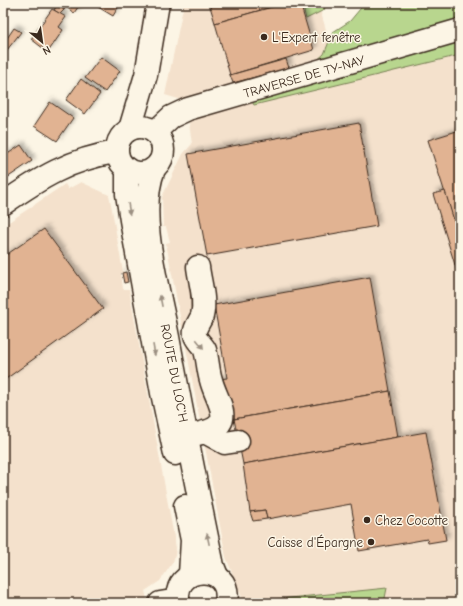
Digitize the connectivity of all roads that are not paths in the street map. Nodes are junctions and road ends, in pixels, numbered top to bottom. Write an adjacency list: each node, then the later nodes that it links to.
1 (158, 3): 3 (main road)
2 (460, 30): 5 (main road, TRAVERSE DE TY-NAY)
3 (146, 75): 4 (main road); 5 (main road)
4 (130, 129): 5 (main road); 6 (main road)
5 (153, 131): 7 (main road)
6 (121, 161): 7 (main road); 8 (main road); 12 (main road, ROUTE DU LOC'H, one-way to 12)
7 (154, 169): 10 (main road, ROUTE DU LOC'H, one-way to 7)
8 (3, 204)
9 (198, 267): 10 (main road, one-way to 10)
10 (196, 434): 11 (main road); 13 (main road, ROUTE DU LOC'H, one-way to 10)
11 (238, 441)
12 (190, 575): 13 (main road); 14 (main road)
13 (217, 576): 15 (main road, ROUTE DU LOC'H)
14 (172, 602)
15 (226, 603)

